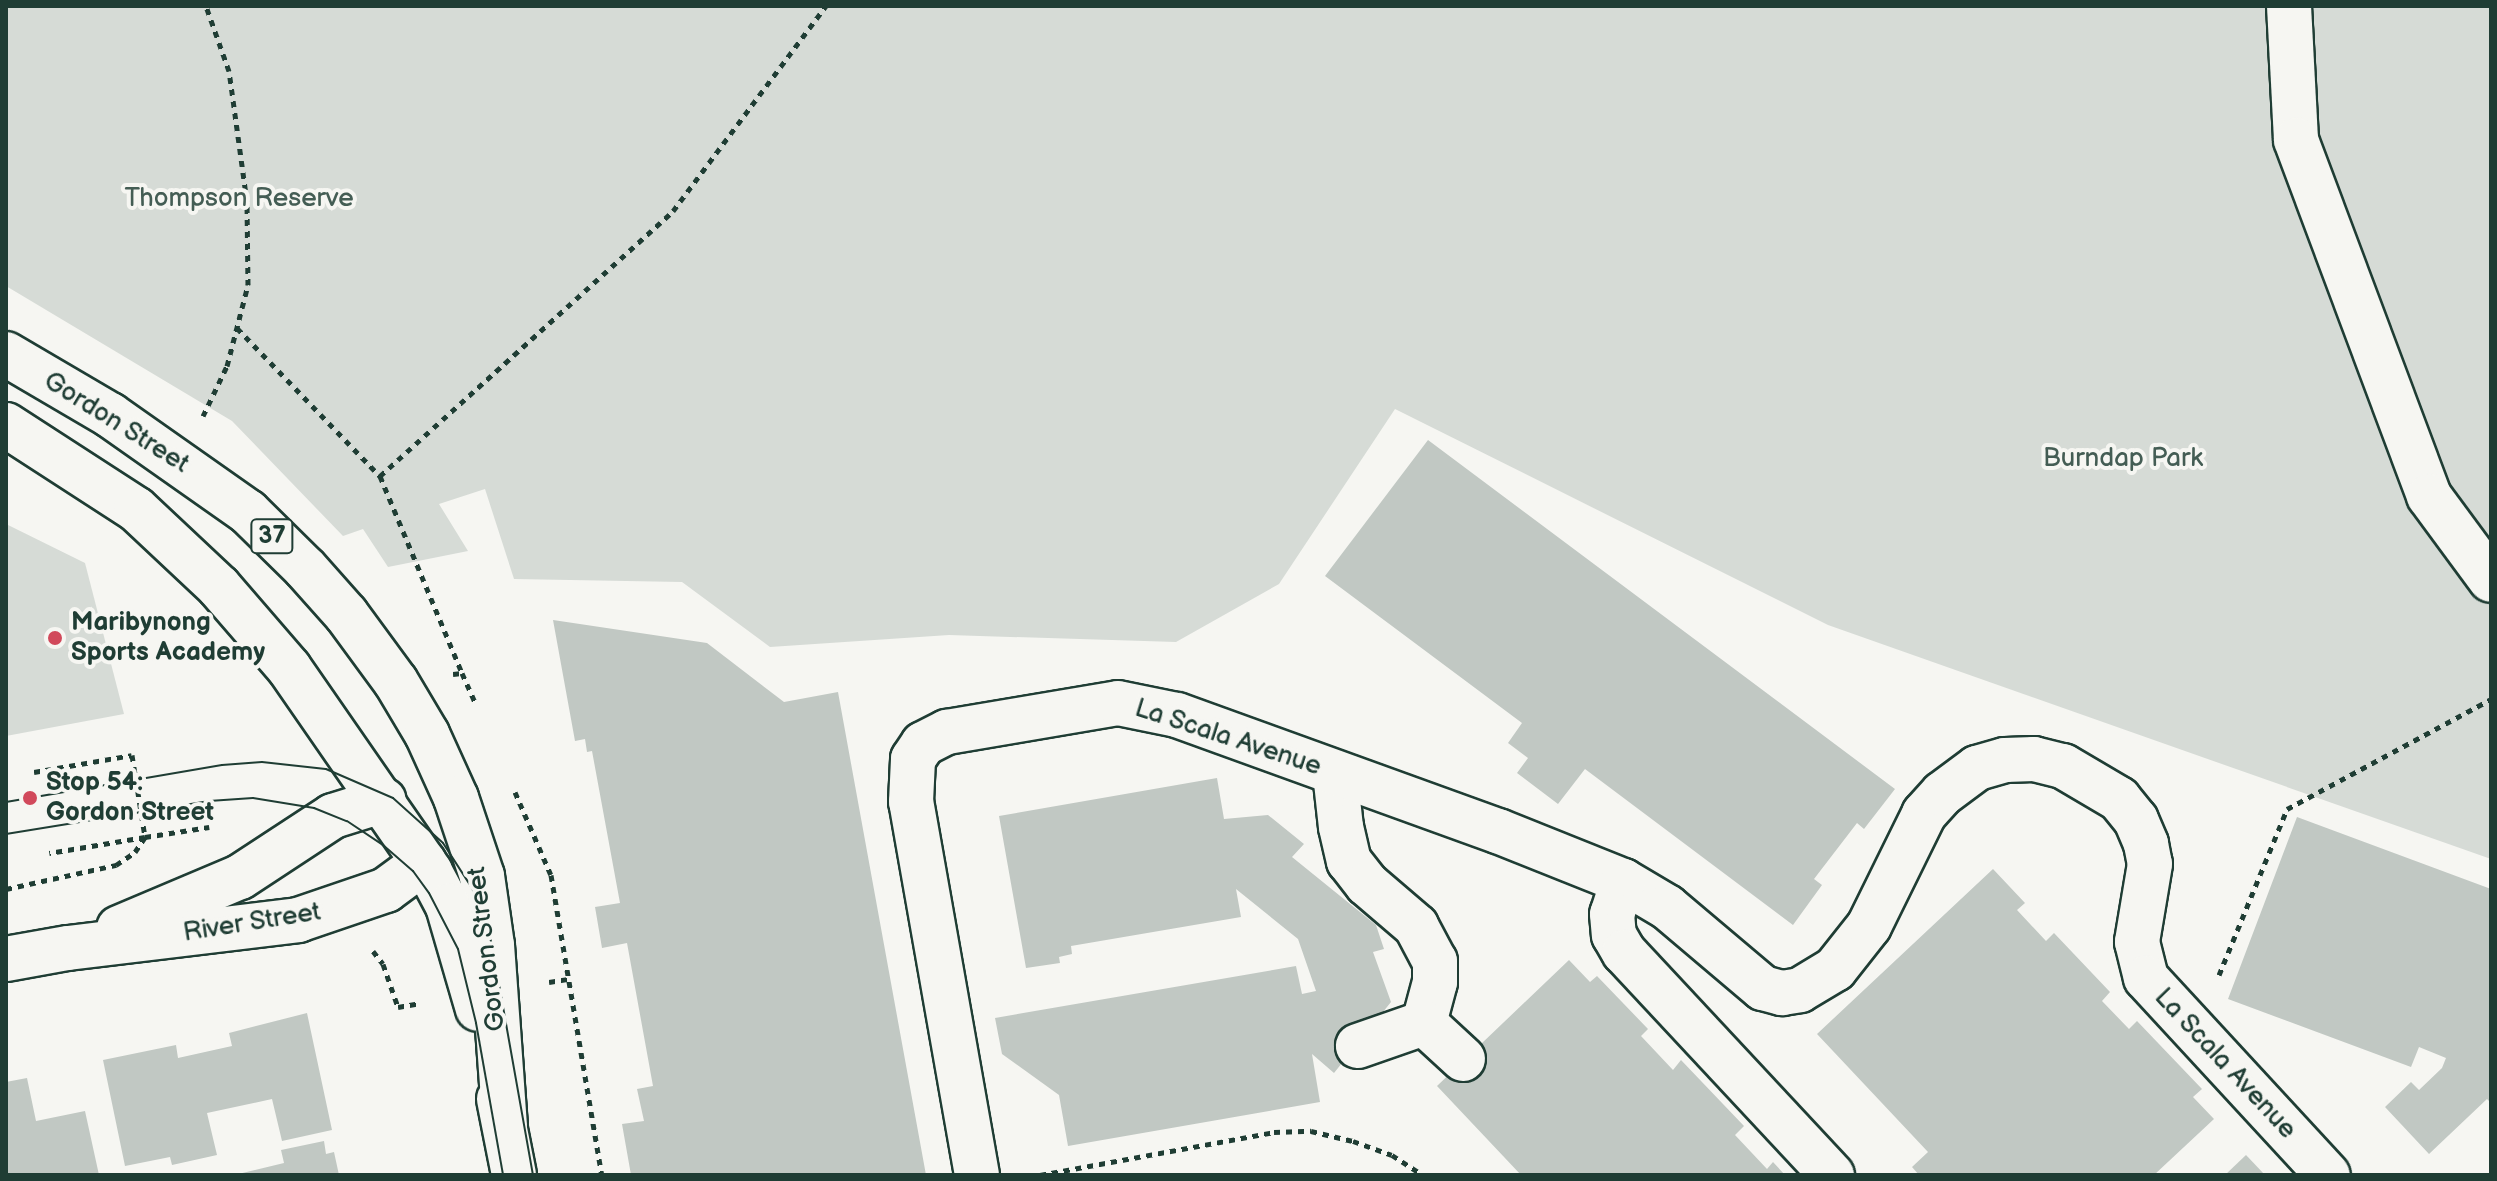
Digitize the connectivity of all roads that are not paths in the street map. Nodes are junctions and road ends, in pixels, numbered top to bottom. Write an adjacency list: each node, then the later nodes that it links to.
1 (2289, 6): 4 (main road)
2 (6, 354): 7 (main road, Gordon Street / 37)
3 (6, 425): 6 (main road, 37)
4 (2491, 580)
5 (1335, 773): 9 (main road, La Scala Avenue); 12 (main road); 17 (main road, La Scala Avenue)
6 (384, 800): 7 (main road, River Street); 8 (main road, 37); 10 (main road, River Street)
7 (459, 806): 8 (main road, River Street); 15 (main road, Gordon Street / 37)
8 (424, 862): 10 (main road, River Street); 15 (main road, Gordon Street / 37)
9 (1623, 881): 18 (main road); 19 (main road, La Scala Avenue)
10 (68, 948): 11 (main road, River Street)
11 (6, 959)
12 (1424, 1023): 13 (main road); 14 (main road)
13 (1358, 1046)
14 (1463, 1059)
15 (505, 1126): 16 (main road, Gordon Street / 37)
16 (514, 1175)
17 (977, 1175)
18 (1832, 1175)
19 (2328, 1175)

